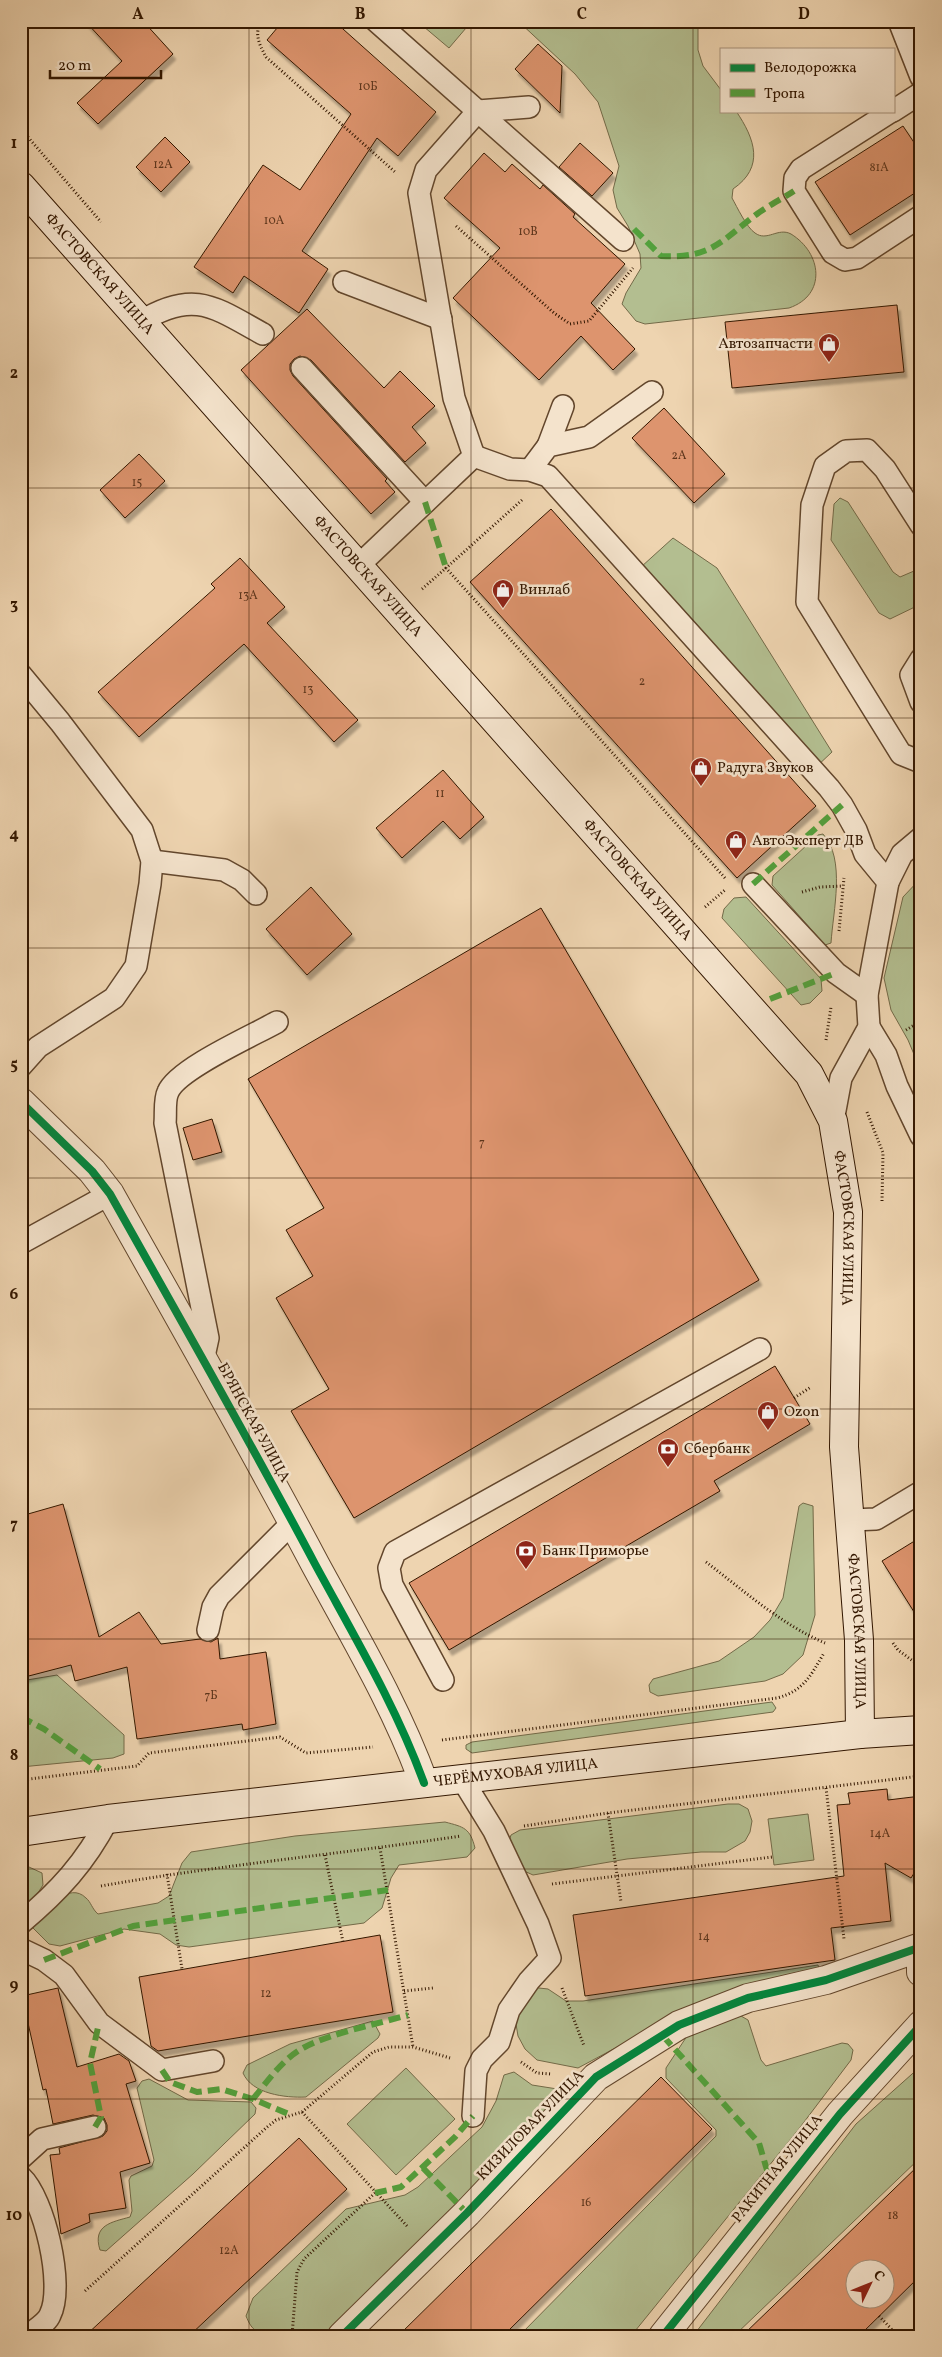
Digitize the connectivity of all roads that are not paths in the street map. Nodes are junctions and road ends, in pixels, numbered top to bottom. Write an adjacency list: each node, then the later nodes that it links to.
1 (376, 21): 7 (lane)
2 (899, 21): 3 (lane)
3 (921, 77)
4 (921, 93): 6 (lane)
5 (528, 107): 7 (lane)
6 (894, 110)
7 (478, 111): 11 (lane); 13 (lane)
8 (891, 112): 10 (lane)
9 (23, 191): 14 (main road, ФАСТОВСКАЯ УЛИЦА)
10 (921, 216)
11 (623, 240)
12 (344, 282): 13 (lane)
13 (441, 319): 20 (lane)
14 (140, 322): 15 (lane); 24 (main road, ФАСТОВСКАЯ УЛИЦА)
15 (263, 334)
16 (302, 368): 22 (lane)
17 (652, 392): 19 (lane)
18 (563, 406): 19 (lane)
19 (548, 446): 21 (lane)
20 (474, 456): 21 (lane); 22 (lane)
21 (530, 470): 31 (lane)
22 (425, 502): 24 (lane)
23 (921, 525): 28 (lane)
24 (358, 566): 39 (main road, ФАСТОВСКАЯ УЛИЦА)
25 (921, 659): 27 (lane)
26 (21, 675): 30 (lane)
27 (921, 702)
28 (921, 762)
29 (921, 838): 31 (lane)
30 (152, 861): 33 (lane); 37 (lane)
31 (888, 882): 34 (lane)
32 (753, 884): 34 (lane)
33 (256, 894)
34 (867, 995): 36 (lane)
35 (277, 1022): 44 (lane)
36 (869, 1027): 39 (lane); 40 (lane)
37 (21, 1066)
38 (21, 1102): 41 (main road, БРЯНСКАЯ УЛИЦА)
39 (833, 1121): 46 (main road, ФАСТОВСКАЯ УЛИЦА)
40 (921, 1136)
41 (110, 1194): 42 (lane); 44 (main road, БРЯНСКАЯ УЛИЦА)
42 (21, 1243)
43 (760, 1350): 49 (lane)
44 (203, 1361): 47 (main road, БРЯНСКАЯ УЛИЦА)
45 (921, 1492): 46 (lane)
46 (850, 1520): 51 (main road, ФАСТОВСКАЯ УЛИЦА)
47 (293, 1522): 48 (lane); 53 (main road, БРЯНСКАЯ УЛИЦА)
48 (208, 1630)
49 (443, 1680)
50 (921, 1730): 51 (main road, ЧЕРЁМУХОВАЯ УЛИЦА)
51 (860, 1734): 52 (main road, ЧЕРЁМУХОВАЯ УЛИЦА)
52 (462, 1779): 53 (main road, ЧЕРЁМУХОВАЯ УЛИЦА); 63 (lane)
53 (424, 1783): 54 (main road, ЧЕРЁМУХОВАЯ УЛИЦА)
54 (108, 1819): 55 (main road, ЧЕРЁМУХОВАЯ УЛИЦА); 56 (lane)
55 (21, 1832)
56 (21, 1923)
57 (921, 1947): 68 (main road, КИЗИЛОВАЯ УЛИЦА)
58 (21, 1948): 62 (lane)
59 (921, 1964): 60 (main road)
60 (921, 1972)
61 (921, 2025): 69 (main road, РАКИТНАЯ УЛИЦА)
62 (213, 2060)
63 (473, 2116)
64 (95, 2127): 65 (lane)
65 (21, 2158)
66 (21, 2177): 67 (lane)
67 (26, 2332)
68 (342, 2336)
69 (663, 2336)

